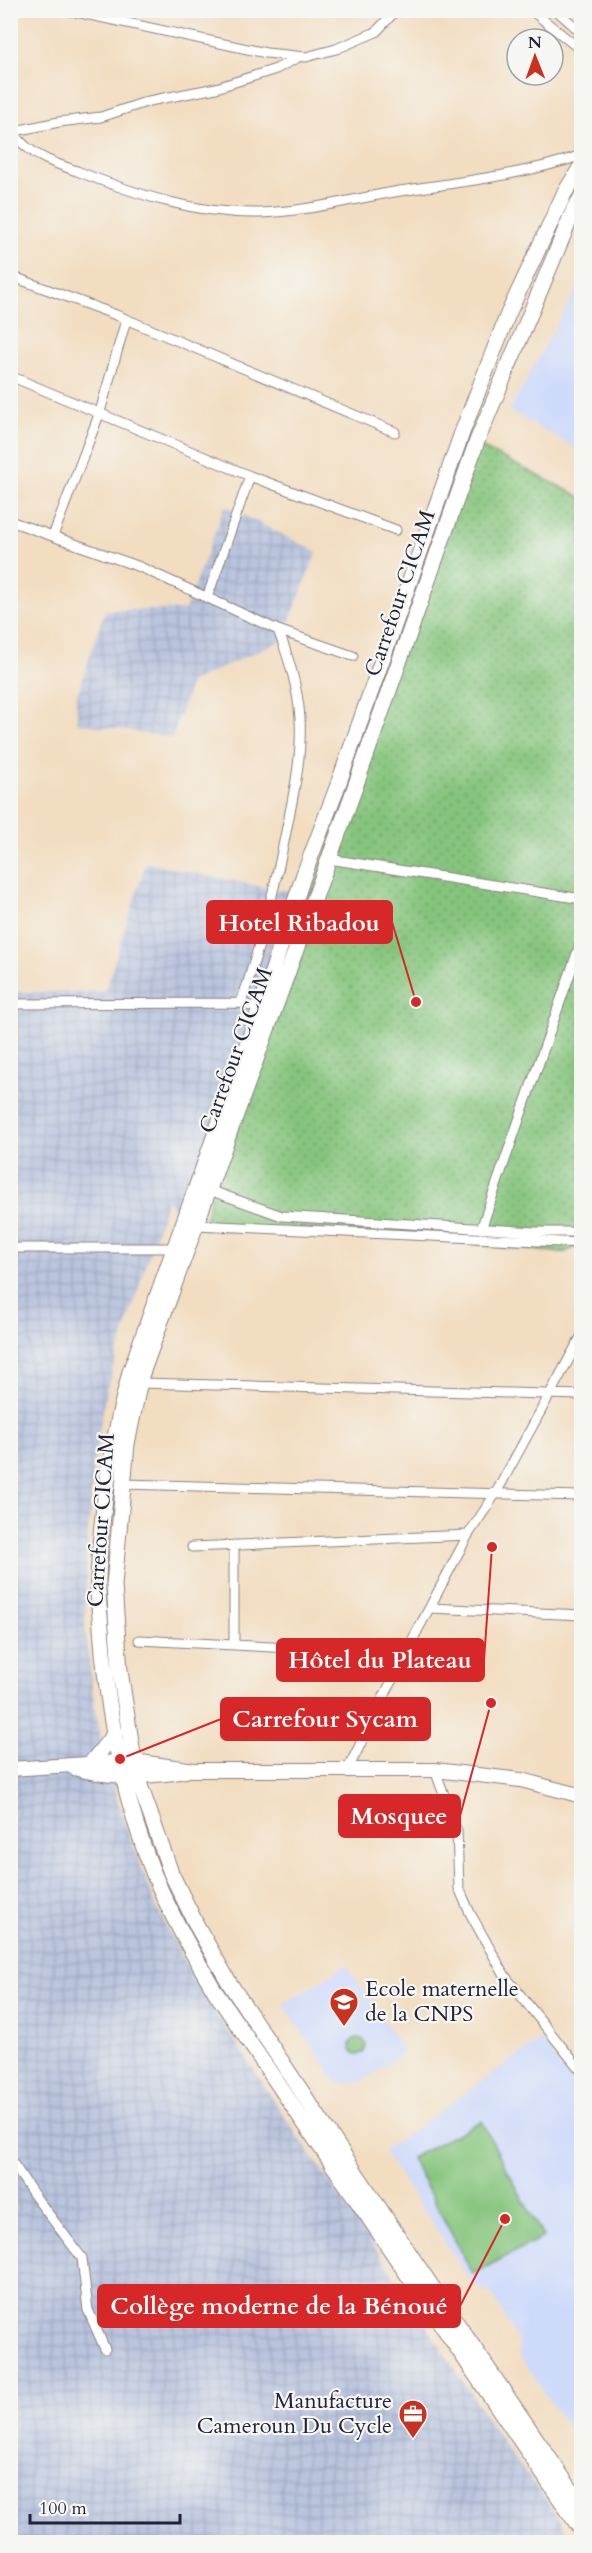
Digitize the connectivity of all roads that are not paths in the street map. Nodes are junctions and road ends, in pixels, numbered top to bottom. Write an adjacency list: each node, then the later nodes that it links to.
1 (67, 10): 7 (street)
2 (396, 10): 7 (street)
3 (531, 10): 6 (street)
4 (556, 10): 5 (street)
5 (582, 33)
6 (582, 51)
7 (298, 57): 8 (street)
8 (11, 131): 9 (street)
9 (582, 155)
10 (582, 165): 29 (main road)
11 (582, 197): 24 (main road, Carrefour CICAM)
12 (10, 276): 13 (street)
13 (126, 320): 15 (street); 16 (street)
14 (10, 376): 15 (street)
15 (100, 412): 17 (street); 20 (street)
16 (395, 432)
17 (250, 476): 19 (street); 21 (street)
18 (10, 520): 20 (street)
19 (396, 530)
20 (53, 536): 21 (street)
21 (207, 598): 22 (street)
22 (278, 630): 23 (street); 27 (street)
23 (354, 656)
24 (329, 859): 25 (street); 30 (main road, Carrefour CICAM)
25 (582, 899)
26 (582, 939): 32 (street)
27 (241, 1003): 28 (street); 29 (street)
28 (10, 1004)
29 (260, 1009): 36 (main road)
30 (209, 1190): 31 (main road, Carrefour CICAM); 32 (street)
31 (196, 1225): 34 (street); 38 (main road, Carrefour CICAM)
32 (482, 1228): 33 (street)
33 (582, 1232)
34 (582, 1243)
35 (10, 1248): 36 (street)
36 (174, 1248): 52 (main road)
37 (582, 1335): 39 (street)
38 (140, 1383): 39 (street); 41 (main road, Carrefour CICAM)
39 (549, 1395): 40 (street); 42 (street)
40 (582, 1395)
41 (122, 1484): 42 (street); 55 (main road, Carrefour CICAM)
42 (496, 1493): 43 (street); 44 (street)
43 (582, 1496)
44 (468, 1535): 45 (street); 47 (street)
45 (234, 1545): 46 (street); 50 (street)
46 (192, 1547)
47 (430, 1608): 48 (street); 51 (street)
48 (582, 1615)
49 (140, 1640): 50 (street)
50 (234, 1645): 51 (street)
51 (405, 1654): 57 (street)
52 (115, 1733): 53 (main road); 55 (main road)
53 (91, 1763): 54 (street); 55 (street)
54 (66, 1766): 55 (street); 56 (street)
55 (128, 1768): 57 (street); 62 (main road)
56 (10, 1769)
57 (348, 1769): 58 (street)
58 (435, 1770): 59 (street); 60 (street)
59 (579, 1797)
60 (582, 2072)
61 (10, 2159): 63 (street)
62 (455, 2332): 64 (main road); 65 (main road)
63 (105, 2349)
64 (582, 2506)
65 (582, 2531)

